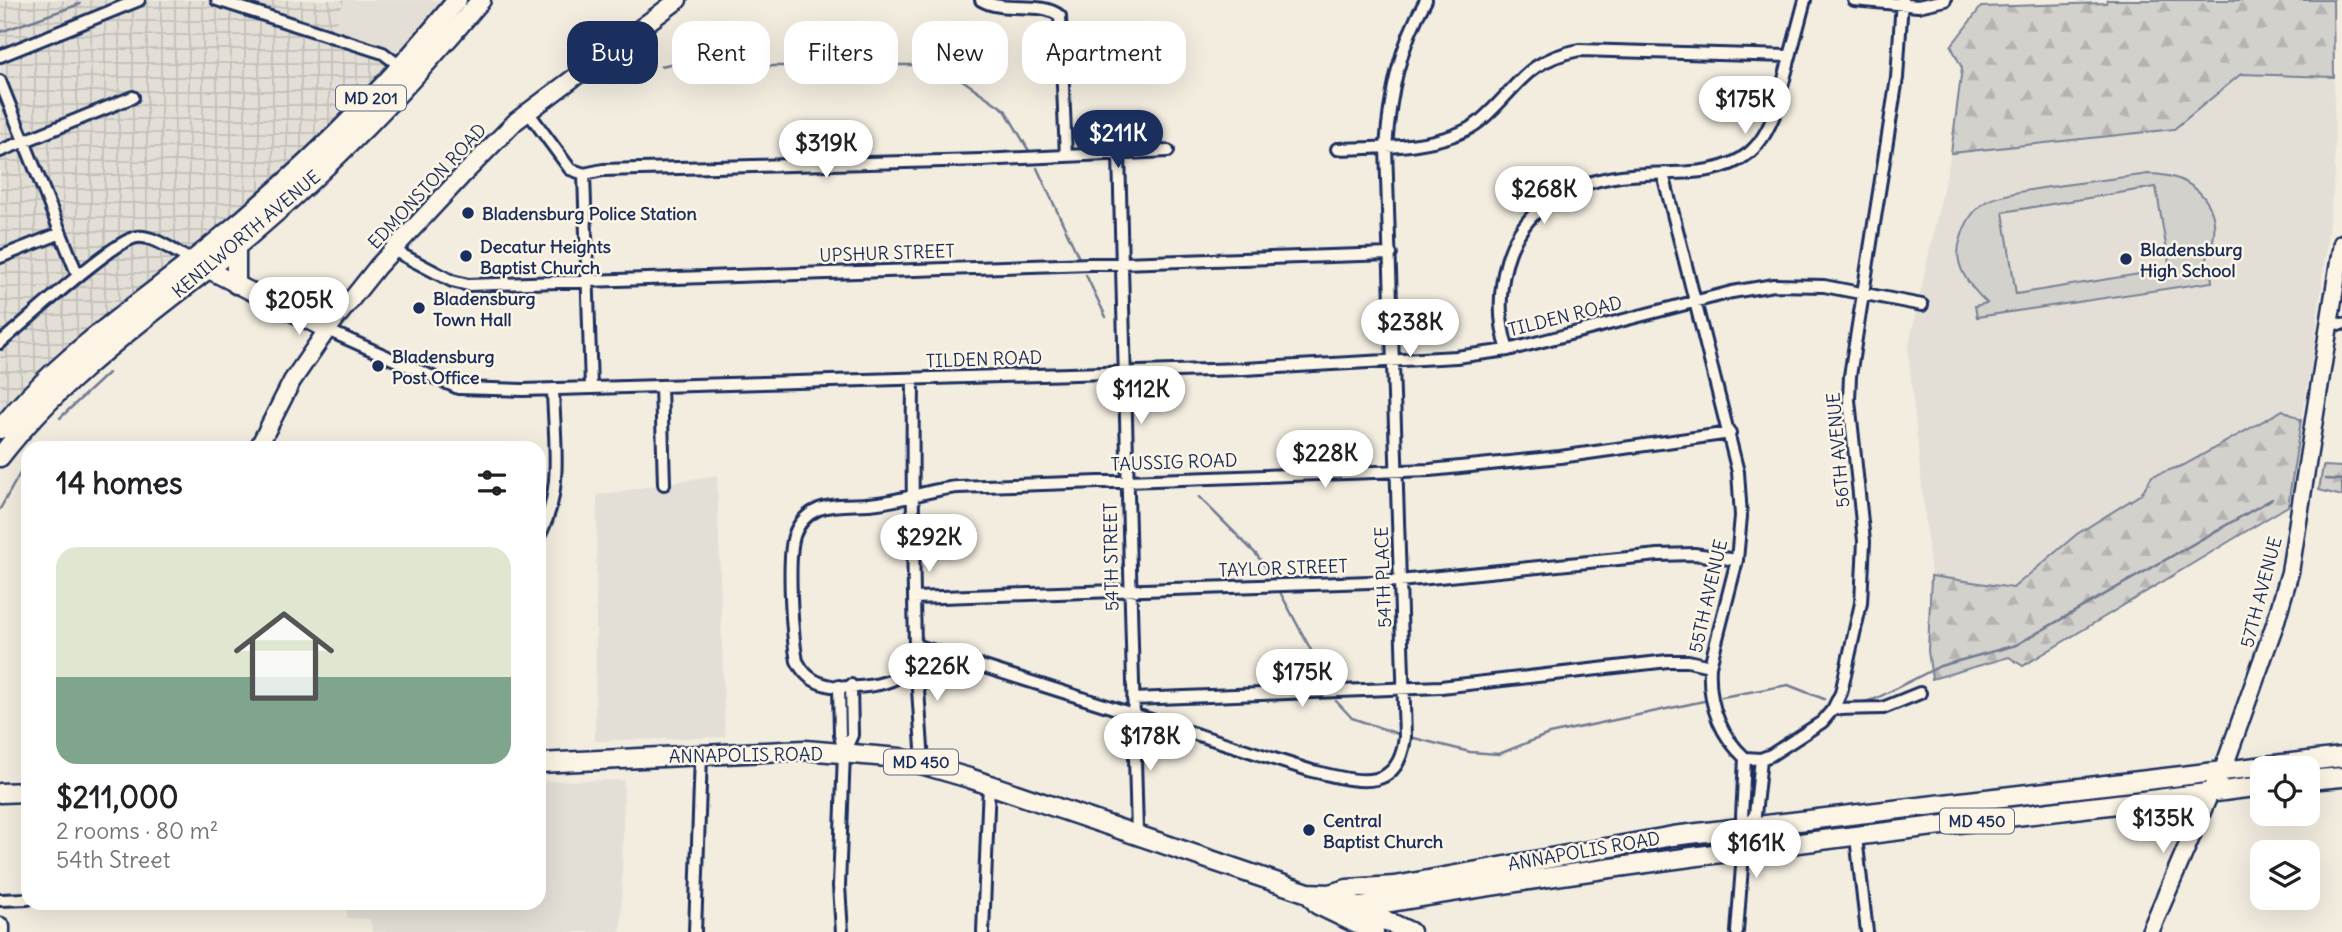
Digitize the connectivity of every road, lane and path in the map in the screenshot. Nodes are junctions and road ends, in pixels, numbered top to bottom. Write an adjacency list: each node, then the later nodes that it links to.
1 (139, 0): 13 (street)
2 (217, 0): 15 (street)
3 (457, 0): 15 (main road, KENILWORTH AVENUE / MD 201)
4 (481, 0): 16 (main road, KENILWORTH AVENUE / MD 201)
5 (678, 0): 20 (street, EDMONSTON ROAD)
6 (981, 0): 12 (street)
7 (1426, 0): 22 (street, 54TH PLACE)
8 (1805, 0): 14 (street)
9 (1854, 0): 11 (street)
10 (1945, 0): 11 (street)
11 (1902, 2): 41 (street, 56TH AVENUE)
12 (1061, 21)
13 (0, 56)
14 (1789, 57): 22 (street); 29 (street)
15 (401, 66): 16 (street); 37 (main road, KENILWORTH AVENUE / MD 201)
16 (415, 79): 32 (main road, KENILWORTH AVENUE / MD 201)
17 (0, 81): 21 (street)
18 (1064, 84): 27 (street)
19 (133, 97): 21 (street)
20 (528, 112): 28 (street); 33 (street, EDMONSTON ROAD)
21 (24, 141): 24 (street); 30 (street)
22 (1387, 148): 23 (street); 34 (street, 54TH PLACE)
23 (1337, 149)
24 (0, 151)
25 (1168, 151): 26 (street)
26 (1119, 154): 27 (street); 36 (street, 54TH STREET)
27 (1066, 156): 28 (street)
28 (584, 174): 39 (street)
29 (1663, 174): 42 (street, 55TH AVENUE); 47 (street)
30 (61, 233): 35 (street); 38 (street)
31 (2342, 243): 44 (street, 57TH AVENUE)
32 (236, 246): 37 (main road, KENILWORTH AVENUE / MD 201); 40 (main road)
33 (393, 250): 39 (street, UPSHUR STREET); 45 (street, EDMONSTON ROAD)
34 (1391, 254): 36 (street, UPSHUR STREET); 48 (street, 54TH PLACE)
35 (0, 257)
36 (1121, 263): 39 (street, UPSHUR STREET); 49 (street, 54TH STREET)
37 (199, 265): 38 (street); 40 (street, TILDEN ROAD); 54 (main road, KENILWORTH AVENUE / MD 201); 57 (main road, KENILWORTH AVENUE / MD 201)
38 (78, 276): 46 (street)
39 (587, 280): 52 (street)
40 (236, 284): 45 (street, TILDEN ROAD)
41 (1861, 295): 42 (street, TILDEN ROAD); 43 (street, TILDEN ROAD); 73 (street, 56TH AVENUE)
42 (1694, 302): 47 (street, TILDEN ROAD); 55 (street, 55TH AVENUE)
43 (1923, 305)
44 (2337, 323): 82 (street, 57TH AVENUE)
45 (327, 330): 53 (street, TILDEN ROAD); 56 (street, EDMONSTON ROAD)
46 (0, 342)
47 (1508, 350): 48 (street, TILDEN ROAD)
48 (1395, 362): 49 (street, TILDEN ROAD); 58 (street, 54TH PLACE)
49 (1124, 373): 50 (street, TILDEN ROAD); 59 (street, 54TH STREET)
50 (913, 381): 51 (street, TILDEN ROAD); 61 (street)
51 (661, 386): 52 (street, TILDEN ROAD); 60 (street)
52 (591, 387): 53 (street, TILDEN ROAD)
53 (553, 389): 62 (street)
54 (0, 429)
55 (1730, 433): 58 (street, TAUSSIG ROAD); 63 (street, 55TH AVENUE)
56 (262, 441)
57 (0, 457)
58 (1398, 473): 59 (street, TAUSSIG ROAD); 64 (street, 54TH PLACE)
59 (1127, 481): 61 (street, TAUSSIG ROAD); 65 (street, 54TH STREET)
60 (664, 484)
61 (912, 494): 66 (street); 69 (street, TAUSSIG ROAD)
62 (546, 521)
63 (1737, 560): 64 (street, TAYLOR STREET); 68 (street, 55TH AVENUE)
64 (1399, 581): 65 (street, TAYLOR STREET); 70 (street, 54TH PLACE)
65 (1130, 591): 66 (street, TAYLOR STREET); 72 (street, 54TH STREET)
66 (914, 598): 67 (street)
67 (915, 645): 69 (street); 74 (street, 54TH PLACE); 81 (street)
68 (1710, 666): 70 (street); 78 (street, 55TH AVENUE)
69 (845, 686): 75 (street)
70 (1404, 689): 72 (street); 74 (street, 54TH PLACE)
71 (1920, 693): 73 (street)
72 (1132, 699): 74 (street, 54TH STREET)
73 (1833, 709): 79 (street)
74 (1133, 715): 91 (street, 54TH STREET)
75 (844, 753): 76 (main road, ANNAPOLIS ROAD / MD 450); 81 (main road, ANNAPOLIS ROAD / MD 450); 105 (street)
76 (701, 755): 80 (main road, ANNAPOLIS ROAD / MD 450); 104 (street)
77 (2342, 757): 82 (main road, ANNAPOLIS ROAD / MD 450)
78 (1745, 758): 79 (street); 90 (street)
79 (1761, 759): 90 (street)
80 (546, 763)
81 (923, 763): 85 (main road, ANNAPOLIS ROAD / MD 450)
82 (2223, 771): 89 (street, 57TH AVENUE); 90 (main road, ANNAPOLIS ROAD / MD 450)
83 (2342, 777): 84 (main road)
84 (2320, 779)
85 (989, 784): 91 (main road, ANNAPOLIS ROAD / MD 450); 106 (street)
86 (2250, 788): 89 (main road, ANNAPOLIS ROAD / MD 450)
87 (21, 792): 88 (main road)
88 (0, 793)
89 (2210, 793): 92 (main road, ANNAPOLIS ROAD / MD 450); 110 (street, 57TH AVENUE)
90 (1745, 827): 93 (street); 95 (main road, ANNAPOLIS ROAD / MD 450)
91 (1137, 833): 94 (main road, ANNAPOLIS ROAD / MD 450)
92 (1856, 837): 93 (main road, ANNAPOLIS ROAD / MD 450); 109 (street)
93 (1743, 848): 98 (main road, ANNAPOLIS ROAD / MD 450); 108 (street)
94 (1308, 893): 95 (main road, MD 450); 100 (main road, MD 450)
95 (1329, 894): 99 (main road)
96 (21, 899): 97 (street)
97 (0, 900)
98 (1398, 902): 99 (main road, ANNAPOLIS ROAD / MD 450); 102 (main road)
99 (1355, 908): 100 (main road, ANNAPOLIS ROAD / MD 450); 102 (main road)
100 (1337, 914): 107 (main road)
101 (0, 927): 103 (main road)
102 (1403, 928)
103 (0, 932)
104 (695, 932)
105 (842, 932)
106 (983, 932)
107 (1374, 932)
108 (1737, 932)
109 (1867, 932)
110 (2150, 932)

